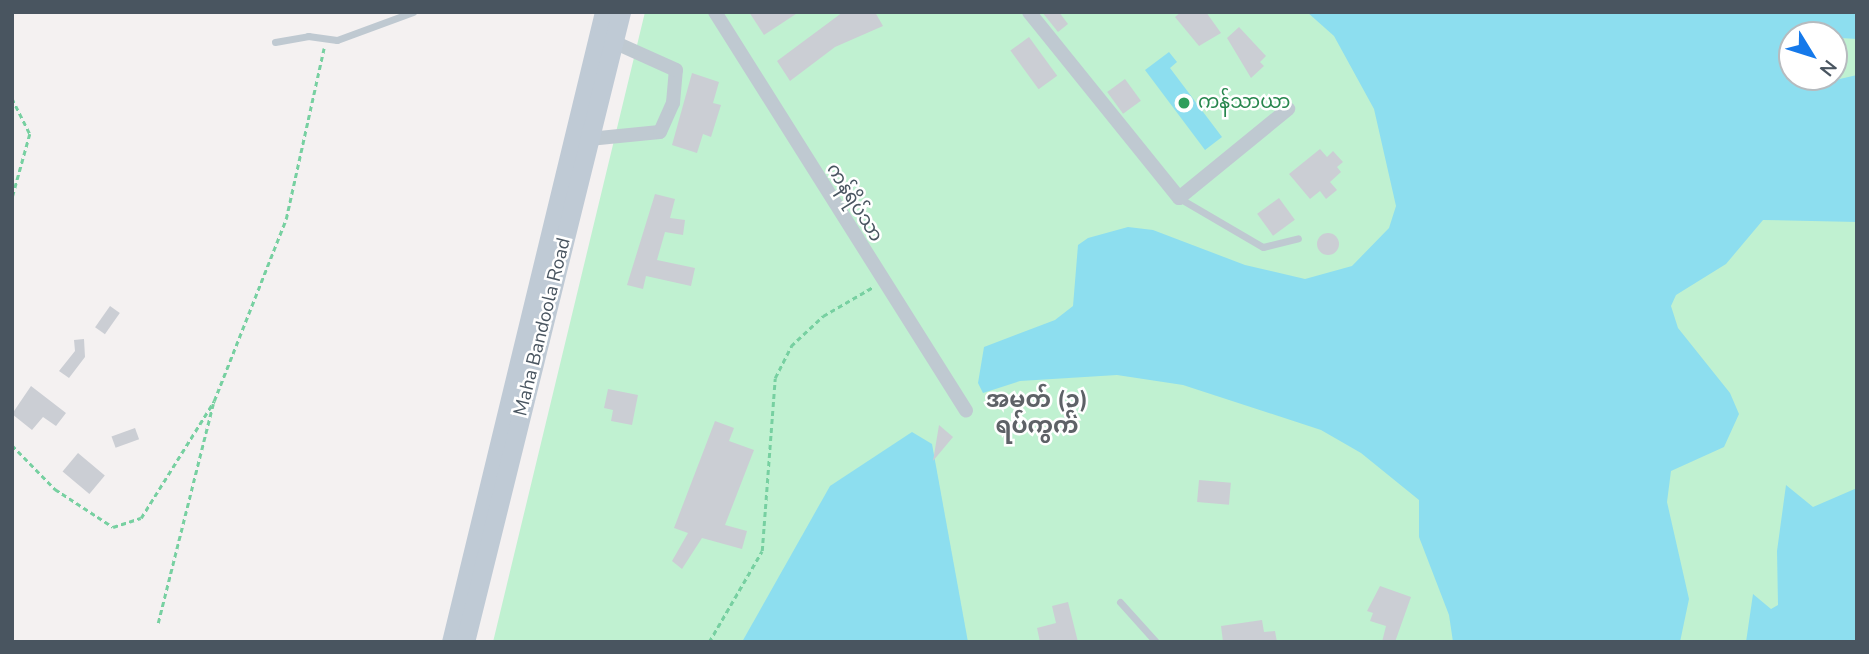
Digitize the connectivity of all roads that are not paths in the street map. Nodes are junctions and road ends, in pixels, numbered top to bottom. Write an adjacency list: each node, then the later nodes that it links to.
1 (413, 12): 6 (lane)
2 (604, 12): 14 (main road, Maha Bandoola Road)
3 (621, 12): 7 (main road, Maha Bandoola Road)
4 (715, 12): 12 (street, ကန်ရိပ်သာ)
5 (1029, 12): 10 (street)
6 (275, 42)
7 (614, 42): 9 (main road, Maha Bandoola Road); 9 (street)
8 (1288, 110): 10 (street)
9 (589, 139): 15 (main road, Maha Bandoola Road)
10 (1179, 198): 11 (lane)
11 (1298, 238)
12 (965, 411)
13 (1120, 603): 16 (lane)
14 (451, 642)
15 (465, 642)
16 (1156, 642)

